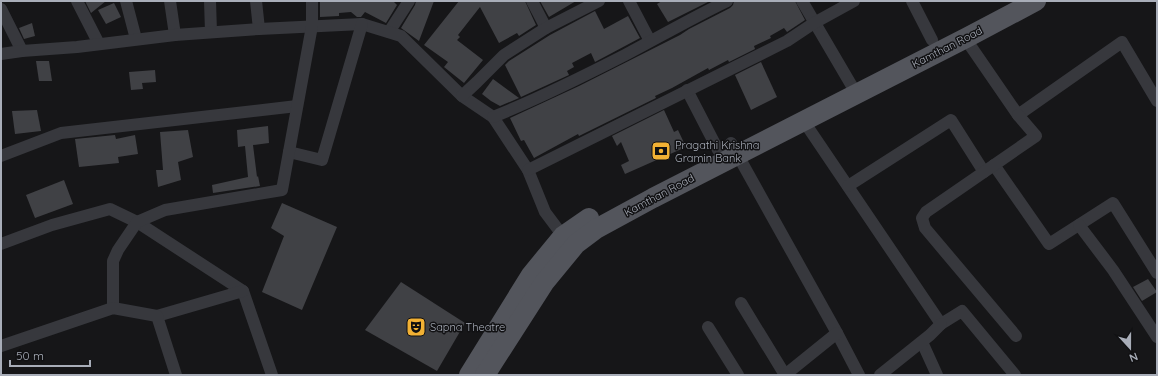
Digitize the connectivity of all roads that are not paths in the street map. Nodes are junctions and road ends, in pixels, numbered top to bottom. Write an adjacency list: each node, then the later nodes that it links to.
1 (77, 1): 30 (street)
2 (126, 1): 27 (street)
3 (170, 1): 25 (street)
4 (210, 1): 23 (street)
5 (256, 1): 22 (street)
6 (312, 1): 20 (street)
7 (409, 1): 24 (street)
8 (532, 1): 21 (street)
9 (629, 1): 29 (street)
10 (727, 1): 29 (street)
11 (802, 1): 18 (street)
12 (854, 1): 18 (street)
13 (912, 1): 28 (street)
14 (1008, 1): 28 (main road, Kamthan Road)
15 (1036, 1): 26 (main road, Kamthan Road)
16 (595, 2): 21 (street)
17 (1, 9): 31 (street)
18 (814, 23): 33 (street); 34 (street)
19 (362, 24): 20 (street); 24 (street); 42 (street)
20 (312, 26): 22 (street); 37 (street)
21 (546, 28): 35 (street)
22 (259, 29): 23 (street)
23 (212, 32): 25 (street)
24 (390, 32): 35 (street)
25 (175, 35): 27 (street)
26 (965, 38): 33 (main road, Kamthan Road); 38 (street)
27 (136, 39): 30 (street)
28 (932, 40): 33 (main road, Kamthan Road)
29 (650, 41): 39 (street)
30 (99, 44): 31 (street)
31 (22, 51): 32 (street)
32 (1, 54)
33 (853, 88): 40 (main road, Kamthan Road); 41 (main road, Kamthan Road)
34 (687, 90): 41 (street); 45 (street)
35 (462, 96): 39 (street)
36 (1157, 101): 38 (street)
37 (297, 106): 42 (street); 43 (street)
38 (1018, 115): 44 (street)
39 (493, 117): 45 (street)
40 (803, 120): 41 (main road, Kamthan Road); 46 (street)
41 (729, 149): 49 (main road, Kamthan Road); 59 (street)
42 (289, 152): 47 (street)
43 (1, 156)
44 (989, 169): 46 (street); 48 (street); 60 (street)
45 (528, 170): 49 (street)
46 (848, 186): 57 (street)
47 (137, 222): 50 (street); 52 (street); 54 (street)
48 (1079, 225): 51 (street); 56 (street)
49 (570, 240): 64 (main road, Kamthan Road)
50 (1, 244)
51 (1157, 273)
52 (243, 291): 55 (street); 66 (street)
53 (741, 304): 69 (street)
54 (114, 308): 55 (street); 63 (street)
55 (156, 316): 65 (street)
56 (1152, 320): 61 (street)
57 (941, 324): 62 (street); 73 (street)
58 (708, 327): 68 (street)
59 (837, 333): 69 (street); 70 (street)
60 (1016, 336)
61 (1157, 337)
62 (922, 342): 71 (street); 72 (street)
63 (1, 346)
64 (485, 366): 67 (main road, Kamthan Road)
65 (176, 375)
66 (272, 375)
67 (468, 375)
68 (738, 375)
69 (785, 375)
70 (859, 375)
71 (880, 375)
72 (937, 375)
73 (1015, 375)

